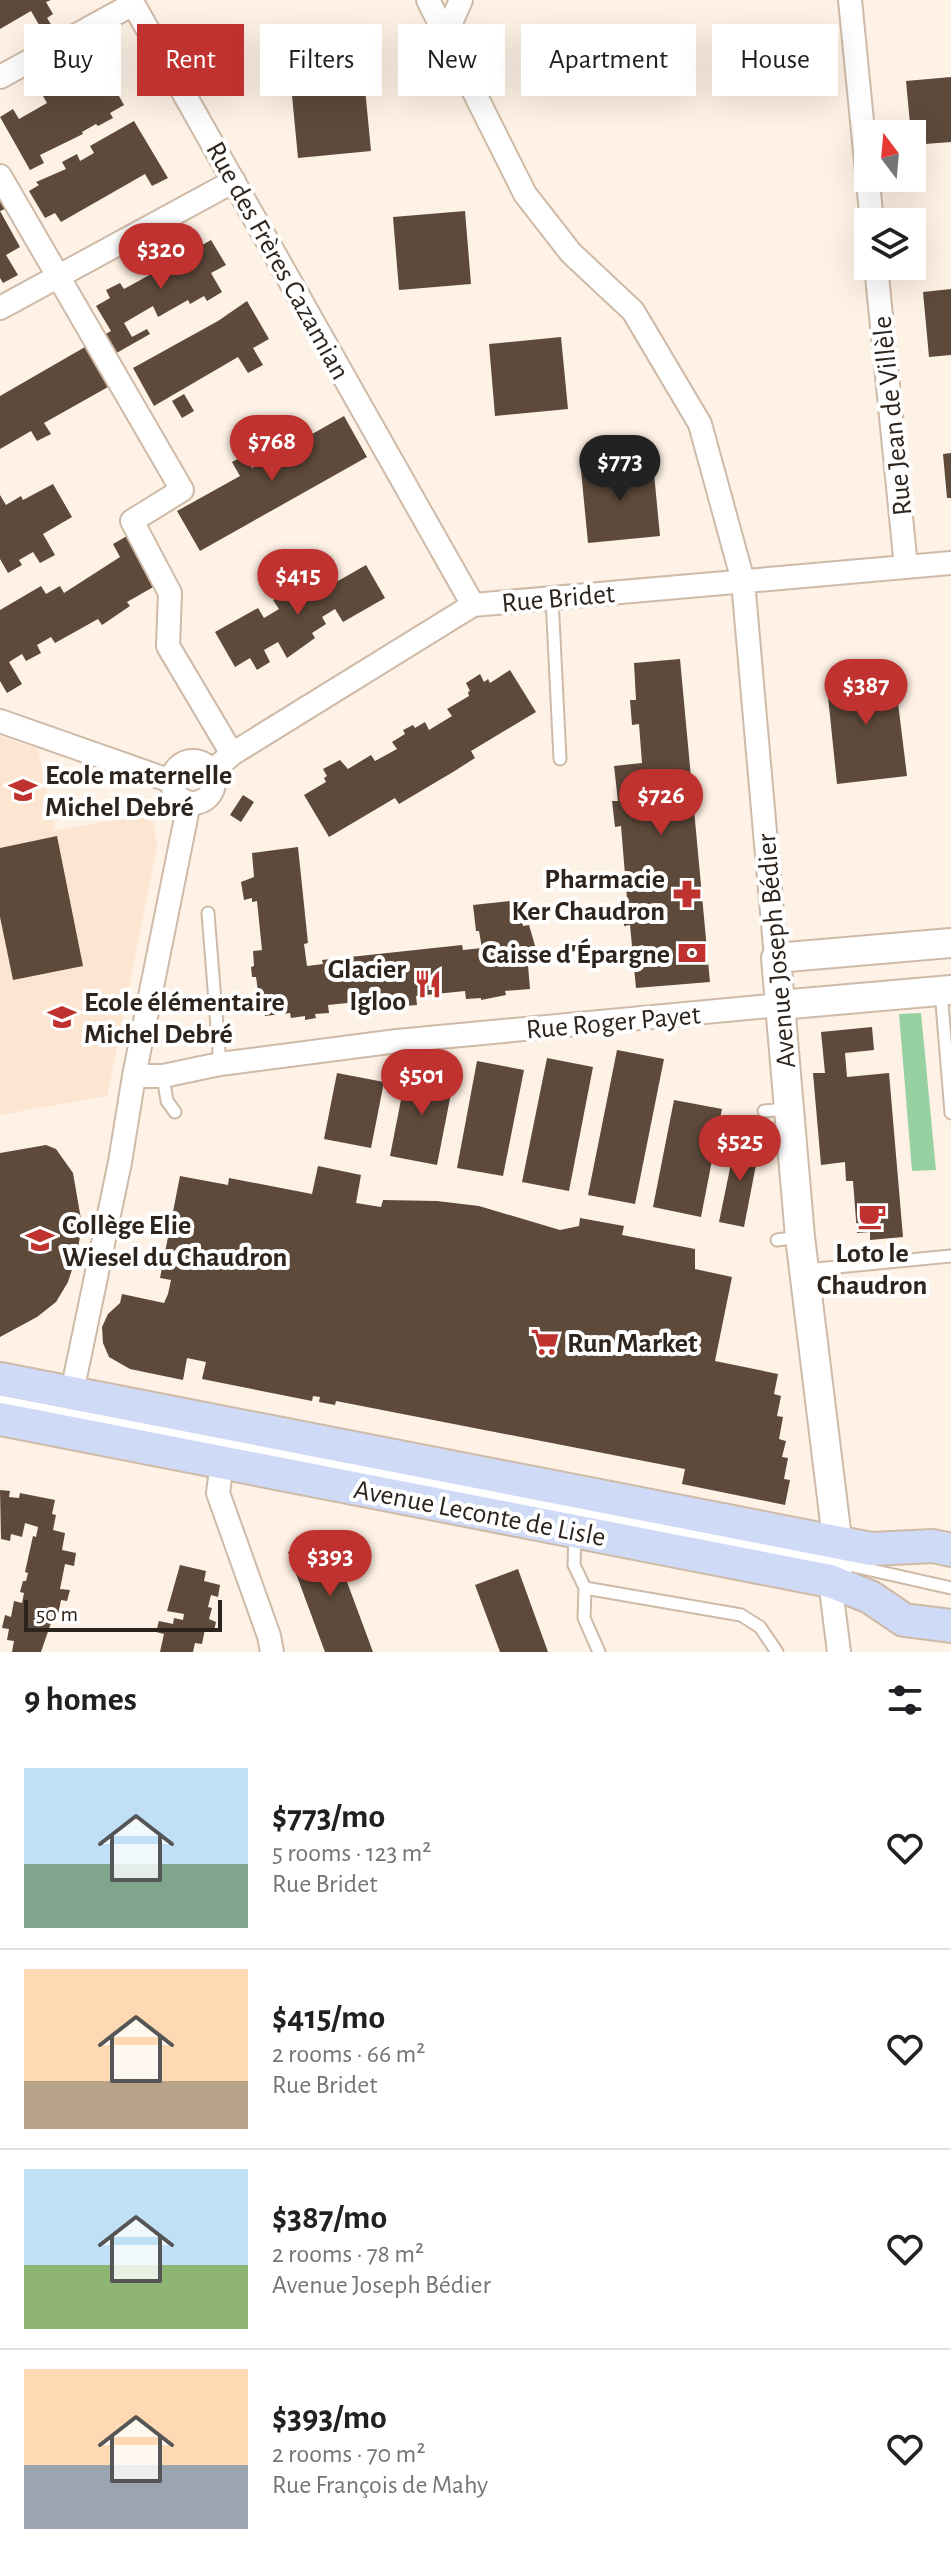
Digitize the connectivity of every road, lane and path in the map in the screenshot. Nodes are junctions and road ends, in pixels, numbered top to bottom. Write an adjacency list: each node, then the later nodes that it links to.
1 (428, 0): 5 (street, Avenue Joseph Bédier)
2 (461, 0): 6 (street)
3 (850, 0): 11 (street)
4 (132, 2): 7 (street); 10 (street, Rue des Frères Cazamian)
5 (441, 24)
6 (450, 24)
7 (0, 77)
8 (477, 96): 17 (street, Avenue Joseph Bédier)
9 (0, 176): 12 (street)
10 (234, 181): 12 (street); 19 (street, Rue des Frères Cazamian)
11 (871, 208)
12 (58, 277): 14 (street); 21 (street)
13 (877, 280): 16 (street, Rue Jean de Villèle)
14 (0, 308)
15 (951, 563): 16 (street, Rue Bridet)
16 (906, 567): 17 (street, Rue Bridet)
17 (743, 581): 18 (street, Rue Bridet); 28 (street, Avenue Joseph Bédier)
18 (552, 597): 19 (street, Rue Bridet); 22 (lane)
19 (473, 605): 21 (street, Rue Bridet)
20 (0, 721): 24 (street)
21 (232, 754): 23 (street, Rue Bridet)
22 (560, 759)
23 (212, 771): 24 (street); 25 (street, Rue Bridet)
24 (171, 781): 25 (street)
25 (189, 803): 32 (street)
26 (208, 913): 31 (lane)
27 (951, 943): 28 (street)
28 (776, 958): 30 (street, Avenue Joseph Bédier)
29 (946, 991): 30 (street, Rue Roger Payet); 35 (lane)
30 (780, 1005): 31 (street, Rue Roger Payet); 37 (street, Avenue Joseph Bédier)
31 (220, 1064): 33 (street, Rue Roger Payet)
32 (134, 1076): 33 (street, Rue Roger Payet); 39 (street)
33 (163, 1076): 34 (lane)
34 (175, 1112)
35 (951, 1113)
36 (951, 1256): 37 (lane)
37 (806, 1270): 45 (street, Avenue Joseph Bédier)
38 (0, 1379): 39 (main road, Avenue Leconte de Lisle)
39 (72, 1392): 45 (main road, Avenue Leconte de Lisle)
40 (0, 1401): 45 (lane, Avenue Leconte de Lisle)
41 (0, 1419): 42 (main road, Avenue Leconte de Lisle)
42 (222, 1462): 43 (main road, Avenue Leconte de Lisle); 49 (street)
43 (575, 1531): 45 (main road, Avenue Leconte de Lisle); 46 (lane)
44 (951, 1550): 45 (main road, Avenue Leconte de Lisle)
45 (836, 1562): 47 (lane, Avenue Leconte de Lisle); 48 (main road, Avenue Leconte de Lisle); 52 (street, Avenue Joseph Bédier)
46 (585, 1588): 50 (lane); 51 (lane)
47 (951, 1588)
48 (951, 1626)
49 (272, 1652)
50 (599, 1652)
51 (777, 1652)
52 (839, 1652)

